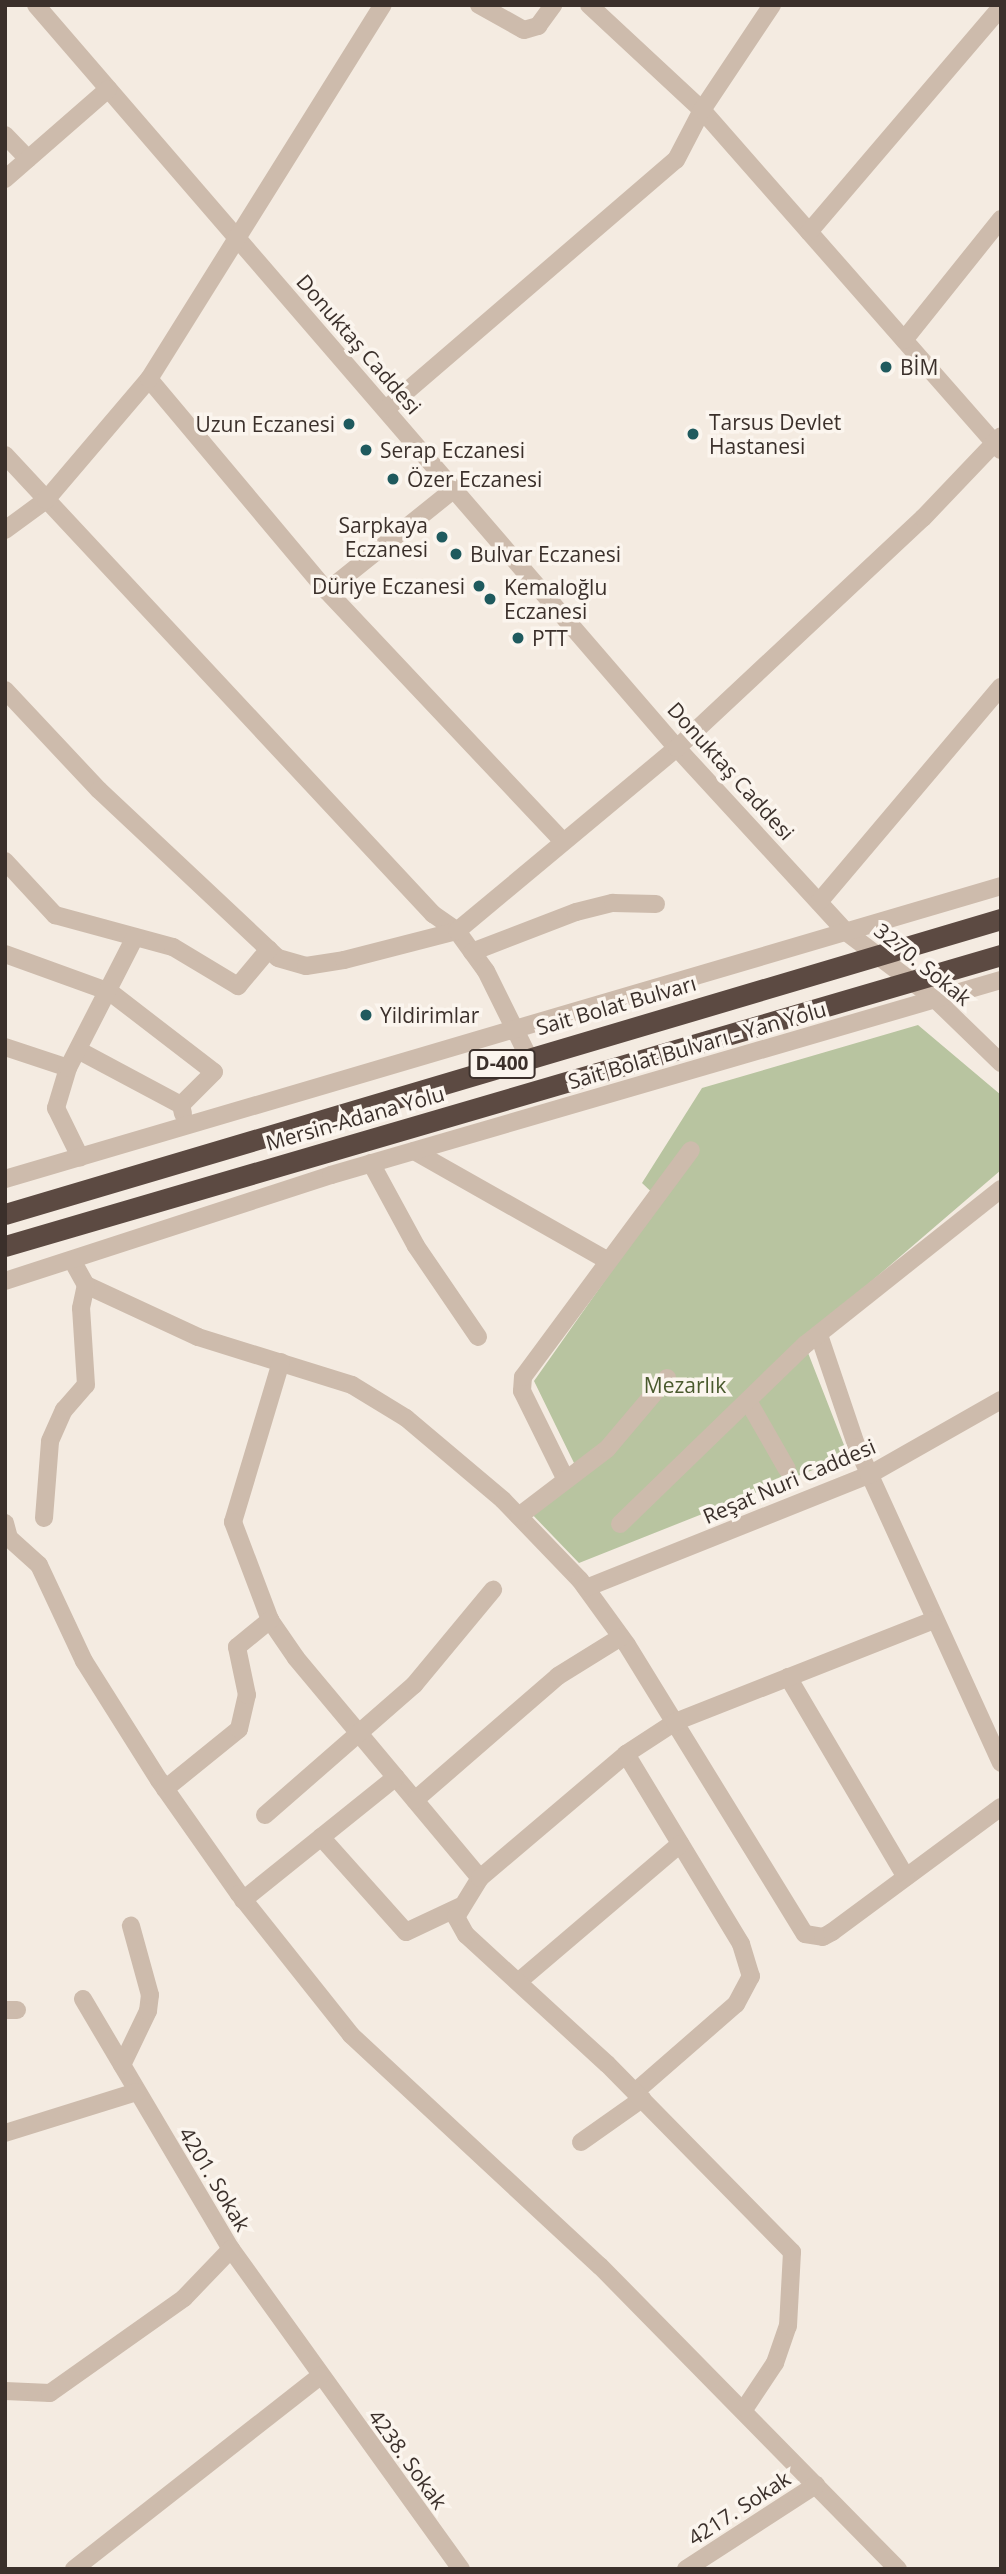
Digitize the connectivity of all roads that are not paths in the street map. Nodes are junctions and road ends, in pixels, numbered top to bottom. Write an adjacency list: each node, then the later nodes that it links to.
1 (36, 5): 8 (street, Donuktaş Caddesi)
2 (383, 5): 15 (street)
3 (480, 5): 4 (street)
4 (553, 5)
5 (589, 5): 9 (street)
6 (772, 5): 9 (street)
7 (1001, 7): 14 (street)
8 (108, 89): 11 (street); 15 (street, Donuktaş Caddesi)
9 (702, 110): 14 (street); 18 (street)
10 (5, 135): 11 (street)
11 (28, 159): 12 (street)
12 (5, 178)
13 (1001, 219): 16 (street)
14 (809, 232): 16 (street)
15 (238, 238): 17 (street); 18 (street, Donuktaş Caddesi)
16 (904, 340): 19 (street)
17 (149, 379): 22 (street); 24 (street)
18 (386, 409): 21 (street, Donuktaş Caddesi)
19 (999, 443): 27 (street)
20 (5, 455): 22 (street)
21 (453, 489): 24 (street); 27 (street, Donuktaş Caddesi)
22 (46, 500): 23 (street); 34 (street)
23 (5, 530)
24 (327, 591): 28 (street)
25 (1001, 687): 31 (street)
26 (8, 699): 37 (street)
27 (677, 748): 28 (street); 31 (street, Donuktaş Caddesi)
28 (562, 840): 34 (street)
29 (5, 861): 36 (street)
30 (1001, 886): 35 (street)
31 (819, 902): 35 (street, Donuktaş Caddesi)
32 (656, 904): 38 (street)
33 (1001, 919): 39 (highway, Sait Bolat Bulvarı / D-400)
34 (457, 931): 37 (street); 38 (street)
35 (845, 931): 39 (street, 3270. Sokak); 46 (street)
36 (135, 937): 37 (street); 44 (street)
37 (269, 949)
38 (472, 952): 46 (street)
39 (880, 953): 43 (street, 3270. Sokak); 49 (highway, Sait Bolat Bulvarı / D-400)
40 (5, 954): 44 (street)
41 (1001, 955): 43 (highway, Mersin-Adana Yolu / D-400)
42 (1001, 980): 45 (street, Sait Bolat Bulvarı - Yan Yolu)
43 (908, 982): 45 (street, 3270. Sokak); 61 (highway, Mersin-Adana Yolu / D-400)
44 (110, 992): 48 (street); 52 (street)
45 (935, 999): 50 (street, 3270. Sokak); 55 (street, Sait Bolat Bulvarı - Yan Yolu)
46 (516, 1029): 49 (street); 53 (street)
47 (5, 1047): 51 (street)
48 (78, 1050): 51 (street); 52 (street)
49 (528, 1056): 60 (highway, Sait Bolat Bulvarı / D-400)
50 (1001, 1063)
51 (68, 1068): 56 (street)
52 (181, 1105): 53 (street)
53 (187, 1126): 56 (street)
54 (691, 1150): 63 (street)
55 (414, 1151): 57 (street, Sait Bolat Bulvarı - Yan Yolu); 63 (street)
56 (80, 1157): 58 (street)
57 (371, 1163): 62 (street, Sait Bolat Bulvarı - Yan Yolu); 66 (street)
58 (5, 1179)
59 (1001, 1189): 67 (street)
60 (5, 1214)
61 (5, 1246)
62 (72, 1260): 64 (street, Sait Bolat Bulvarı - Yan Yolu); 65 (street)
63 (607, 1260): 74 (street)
64 (5, 1281)
65 (86, 1285): 68 (street); 76 (street)
66 (478, 1337)
67 (820, 1338): 71 (street); 73 (street)
68 (281, 1363): 75 (street); 81 (street)
69 (667, 1378): 74 (street)
70 (1001, 1400): 73 (street, Reşat Nuri Caddesi)
71 (748, 1401): 72 (street); 77 (street)
72 (787, 1469)
73 (869, 1475): 79 (street, Reşat Nuri Caddesi); 82 (street)
74 (565, 1478): 75 (street)
75 (519, 1516): 79 (street)
76 (44, 1518)
77 (620, 1524)
78 (6, 1535): 90 (street)
79 (586, 1588): 83 (street)
80 (493, 1590): 86 (street)
81 (271, 1619): 86 (street); 90 (street)
82 (932, 1621): 84 (street); 88 (street)
83 (621, 1637): 85 (street); 91 (street)
84 (788, 1677): 85 (street); 96 (street)
85 (675, 1722): 87 (street); 96 (street)
86 (360, 1734): 89 (street); 93 (street)
87 (626, 1754): 95 (street); 97 (street)
88 (1001, 1763)
89 (396, 1777): 91 (street); 94 (street)
90 (165, 1789): 98 (street)
91 (415, 1800): 97 (street)
92 (1001, 1807): 96 (street)
93 (265, 1815)
94 (321, 1837): 98 (street); 99 (street)
95 (680, 1844): 101 (street); 105 (street)
96 (906, 1877)
97 (480, 1878): 99 (street)
98 (243, 1899): 111 (street)
99 (459, 1907): 101 (street)
100 (131, 1926): 103 (street)
101 (518, 1982): 105 (street)
102 (83, 1999): 103 (street, 4201. Sokak)
103 (121, 2065): 104 (street, 4201. Sokak)
104 (137, 2092): 106 (street); 108 (street, 4201. Sokak)
105 (638, 2096): 107 (street); 111 (street)
106 (5, 2133)
107 (581, 2142)
108 (231, 2249): 109 (street, 4201. Sokak); 110 (street)
109 (320, 2376): 113 (street); 114 (street, 4238. Sokak)
110 (5, 2391)
111 (745, 2408): 112 (street)
112 (816, 2485): 115 (street, 4217. Sokak); 116 (street)
113 (74, 2569)
114 (461, 2569)
115 (686, 2569)
116 (898, 2569)

